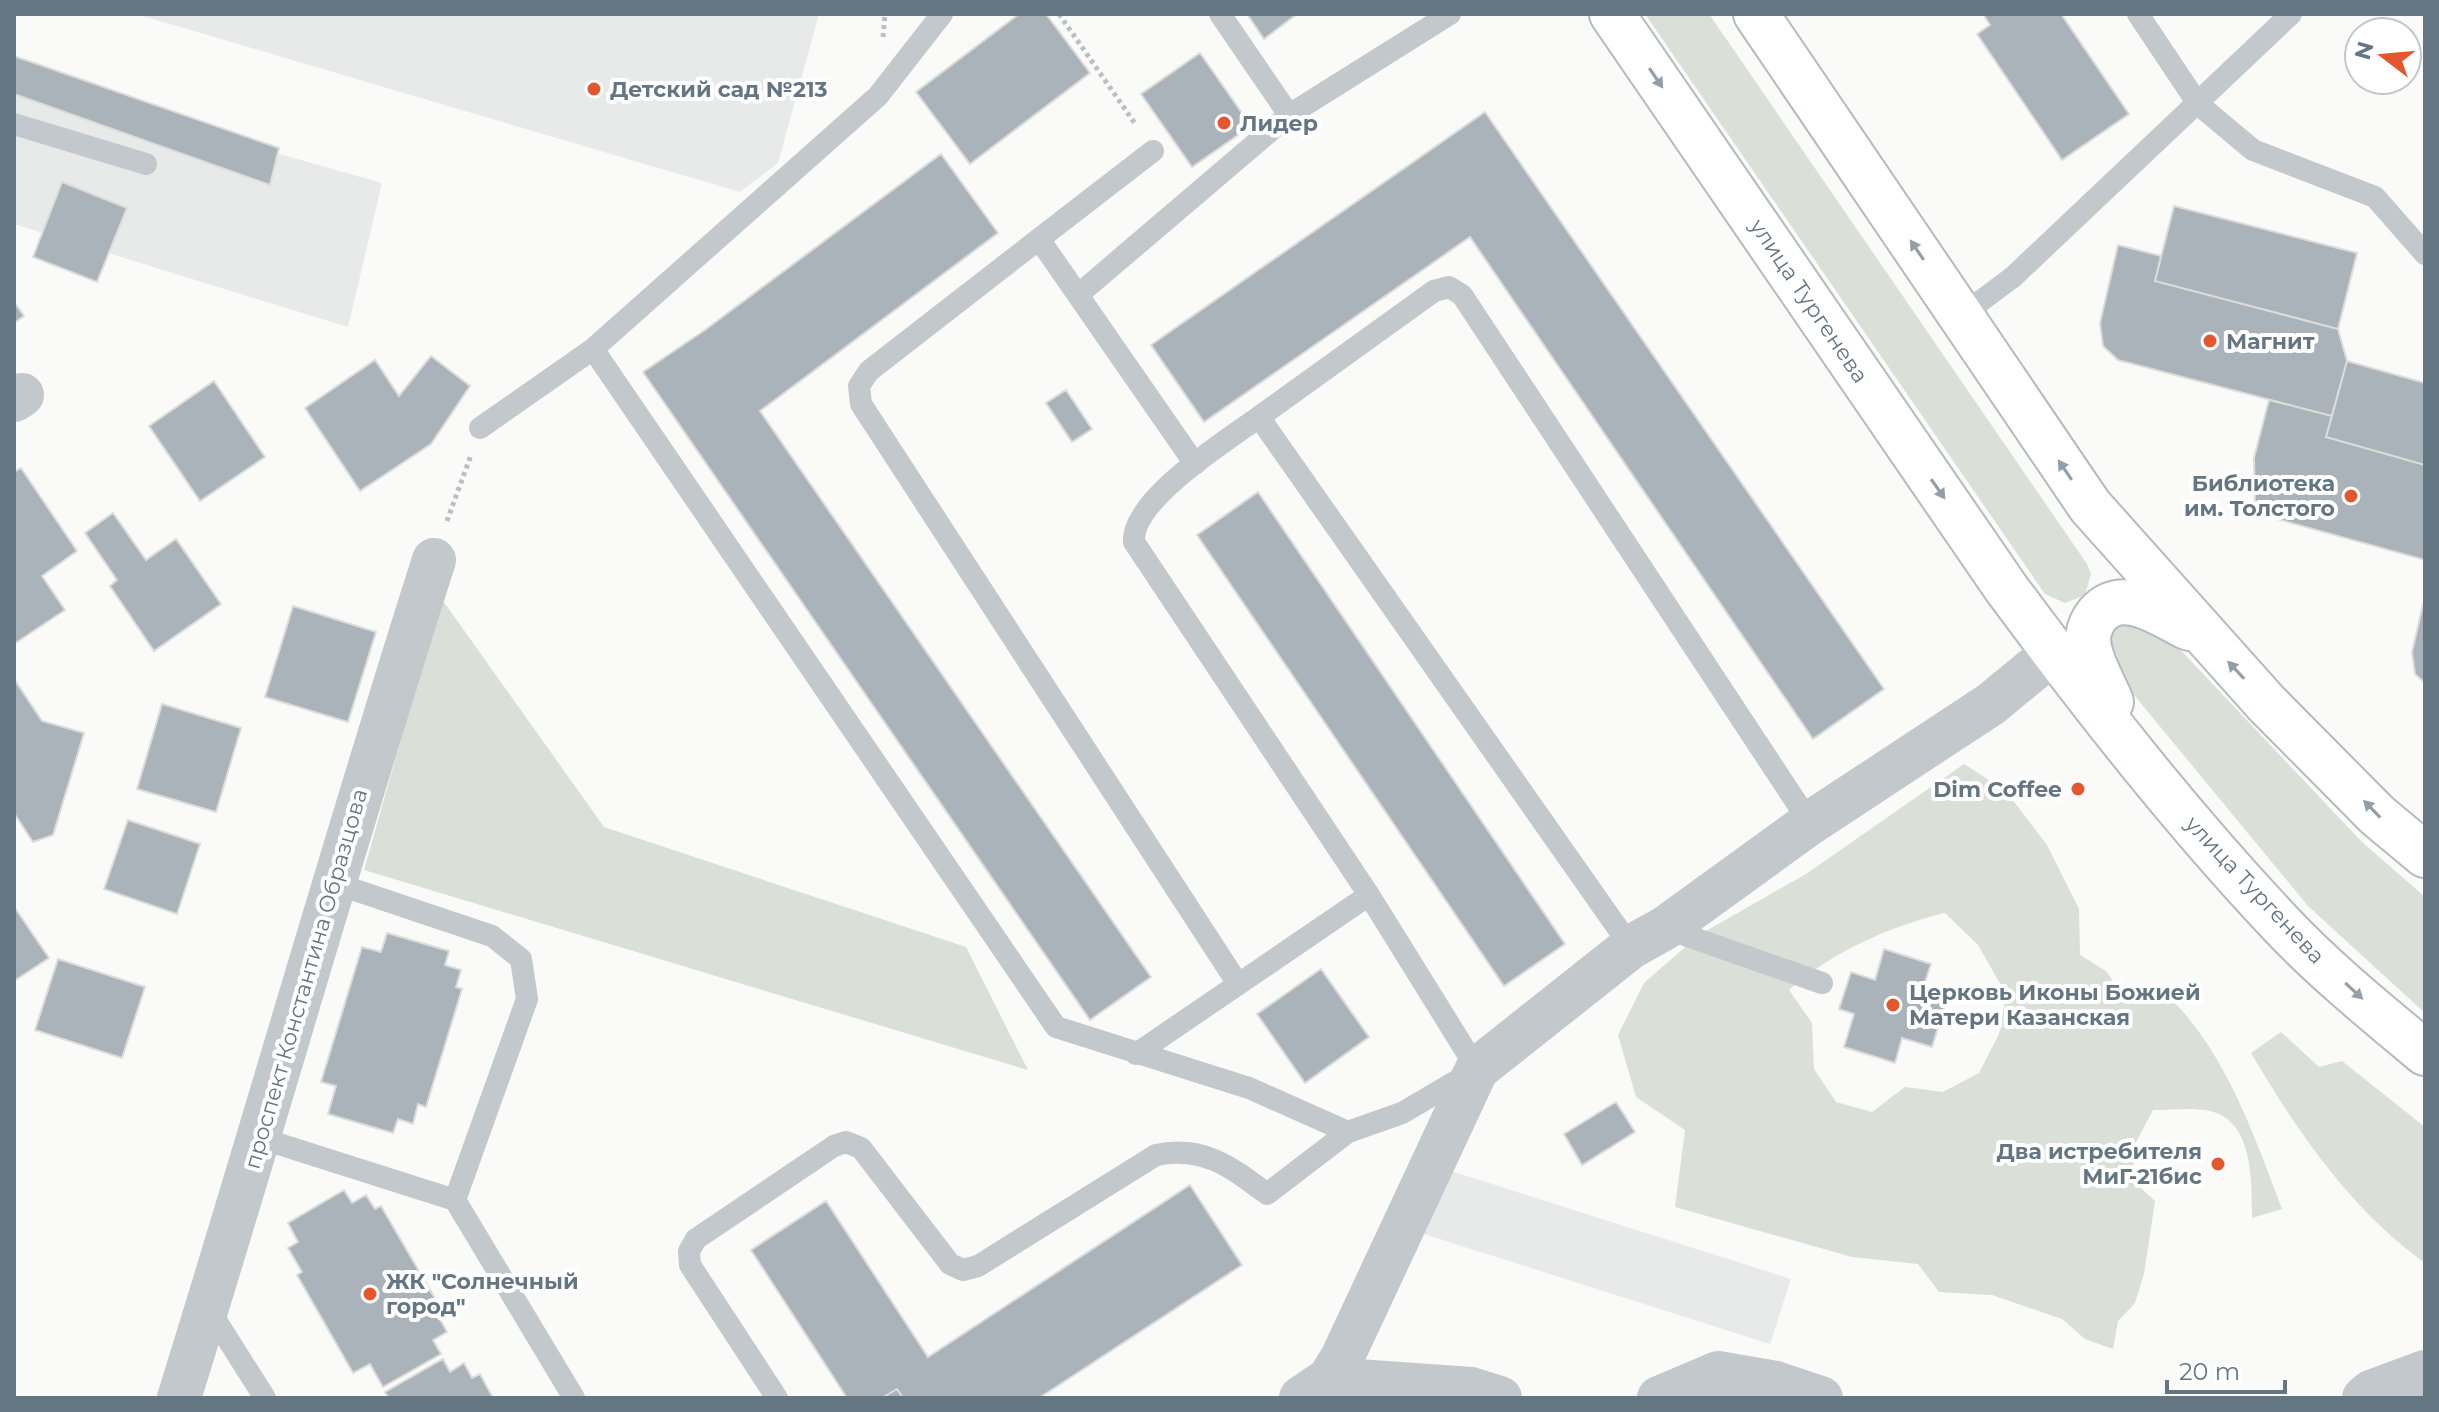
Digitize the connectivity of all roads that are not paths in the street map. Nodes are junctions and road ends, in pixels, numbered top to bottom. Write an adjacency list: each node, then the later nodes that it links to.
1 (942, 14): 17 (lane)
2 (1220, 14): 9 (lane)
3 (1450, 14): 9 (lane)
4 (1612, 14): 23 (main road, улица Тургенева, one-way to 23)
5 (1756, 14): 16 (main road, улица Тургенева, one-way to 5)
6 (2138, 14): 8 (lane)
7 (2291, 14): 8 (lane)
8 (2198, 104): 14 (lane); 16 (lane)
9 (1289, 115): 15 (lane)
10 (14, 124): 12 (lane)
11 (1153, 151): 13 (lane)
12 (146, 164)
13 (1039, 239): 15 (lane); 34 (lane)
14 (2425, 254)
15 (1079, 294): 20 (lane)
16 (1962, 315): 21 (main road, улица Тургенева, one-way to 16)
17 (593, 349): 19 (lane); 36 (lane)
18 (1259, 417): 20 (lane); 28 (lane); 32 (lane)
19 (480, 428)
20 (1195, 464): 31 (lane)
21 (2090, 506): 23 (main road, улица Тургенева); 25 (main road, улица Тургенева)
22 (434, 560): 30 (street, проспект Константина Образцова)
23 (2006, 588): 26 (main road, улица Тургенева)
24 (2094, 619): 25 (main road, улица Тургенева); 26 (main road); 27 (main road, улица Тургенева)
25 (2205, 637): 29 (main road, улица Тургенева, one-way to 25)
26 (2054, 652): 27 (main road, улица Тургенева); 28 (street)
27 (2131, 749): 35 (main road, улица Тургенева, one-way to 35)
28 (1810, 823): 32 (street)
29 (2425, 855)
30 (334, 883): 39 (street, проспект Константина Образцова); 40 (lane)
31 (1369, 895): 34 (lane); 37 (lane)
32 (1648, 938): 33 (lane); 37 (street)
33 (1822, 983)
34 (1238, 984): 36 (lane)
35 (2425, 1053)
36 (1136, 1054): 38 (lane)
37 (1477, 1069): 38 (lane); 43 (street)
38 (1348, 1132): 47 (lane)
39 (260, 1138): 40 (lane); 41 (street, проспект Константина Образцова)
40 (455, 1200): 46 (lane)
41 (207, 1307): 44 (street, проспект Константина Образцова); 45 (lane)
42 (2425, 1372): 51 (street)
43 (1315, 1388): 48 (street)
44 (179, 1398)
45 (265, 1398)
46 (574, 1398)
47 (777, 1398)
48 (1500, 1398)
49 (1659, 1398): 50 (street)
50 (1821, 1398)
51 (2364, 1398)

